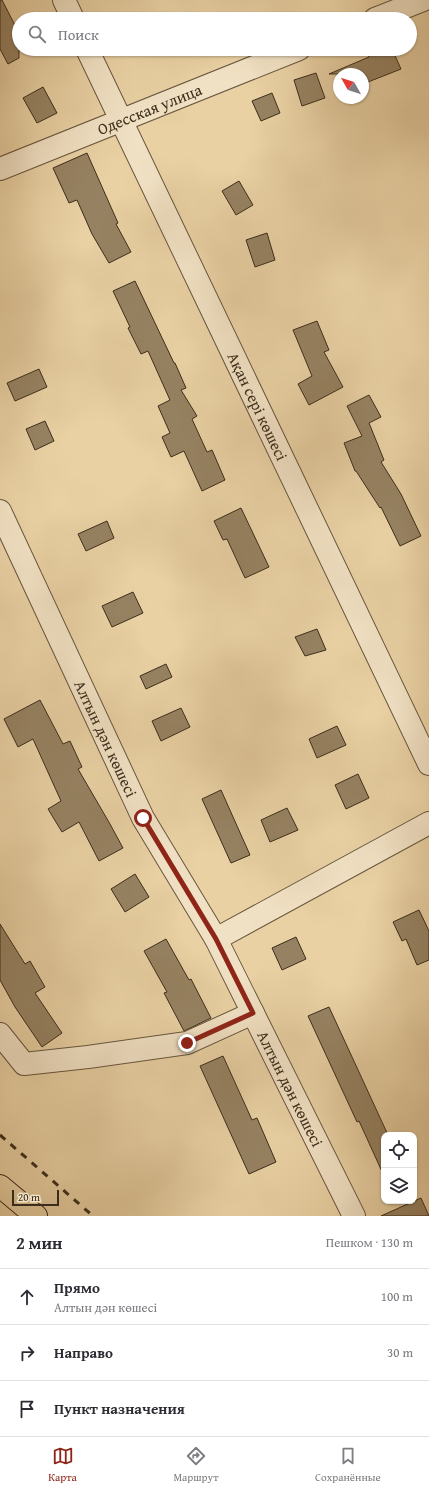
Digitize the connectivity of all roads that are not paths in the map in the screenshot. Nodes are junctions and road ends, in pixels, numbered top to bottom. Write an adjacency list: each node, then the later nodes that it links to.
1 (64, 0): 3 (street)
2 (423, 0): 4 (street)
3 (70, 12)
4 (393, 12)
5 (90, 56): 7 (street, Ақан сері көшесі)
6 (281, 56): 7 (street, Одесская улица)
7 (121, 120): 8 (street, Одесская улица); 10 (street, Ақан сері көшесі)
8 (0, 169)
9 (0, 511): 12 (street, Алтын дән көшесі)
10 (429, 764)
11 (429, 823): 12 (street)
12 (216, 939): 13 (street, Алтын дән көшесі)
13 (253, 1013): 14 (street); 17 (street, Алтын дән көшесі)
14 (0, 1034)
15 (0, 1186): 16 (main road)
16 (36, 1216)
17 (354, 1216)

